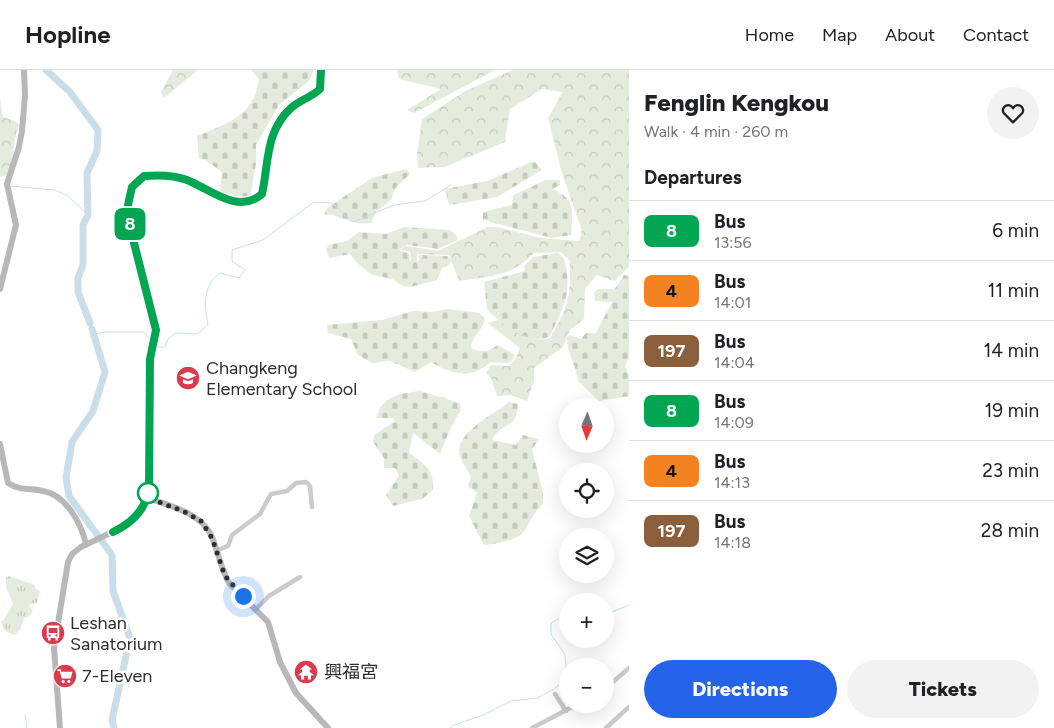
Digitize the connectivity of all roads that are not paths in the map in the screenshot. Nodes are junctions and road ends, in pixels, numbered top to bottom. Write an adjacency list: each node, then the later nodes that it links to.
1 (24, 70): 3 (main road)
2 (321, 70): 5 (main road)
3 (0, 289)
4 (0, 444): 7 (main road)
5 (148, 498): 7 (main road); 8 (main road)
6 (312, 507): 8 (street)
7 (88, 543): 17 (main road)
8 (216, 551): 10 (main road)
9 (300, 577): 10 (street)
10 (256, 609): 18 (main road)
11 (629, 668): 12 (street)
12 (614, 681)
13 (555, 694): 14 (street)
14 (559, 700)
15 (629, 707): 20 (street)
16 (562, 713): 19 (street)
17 (60, 728)
18 (328, 728)
19 (532, 728)
20 (606, 728)

